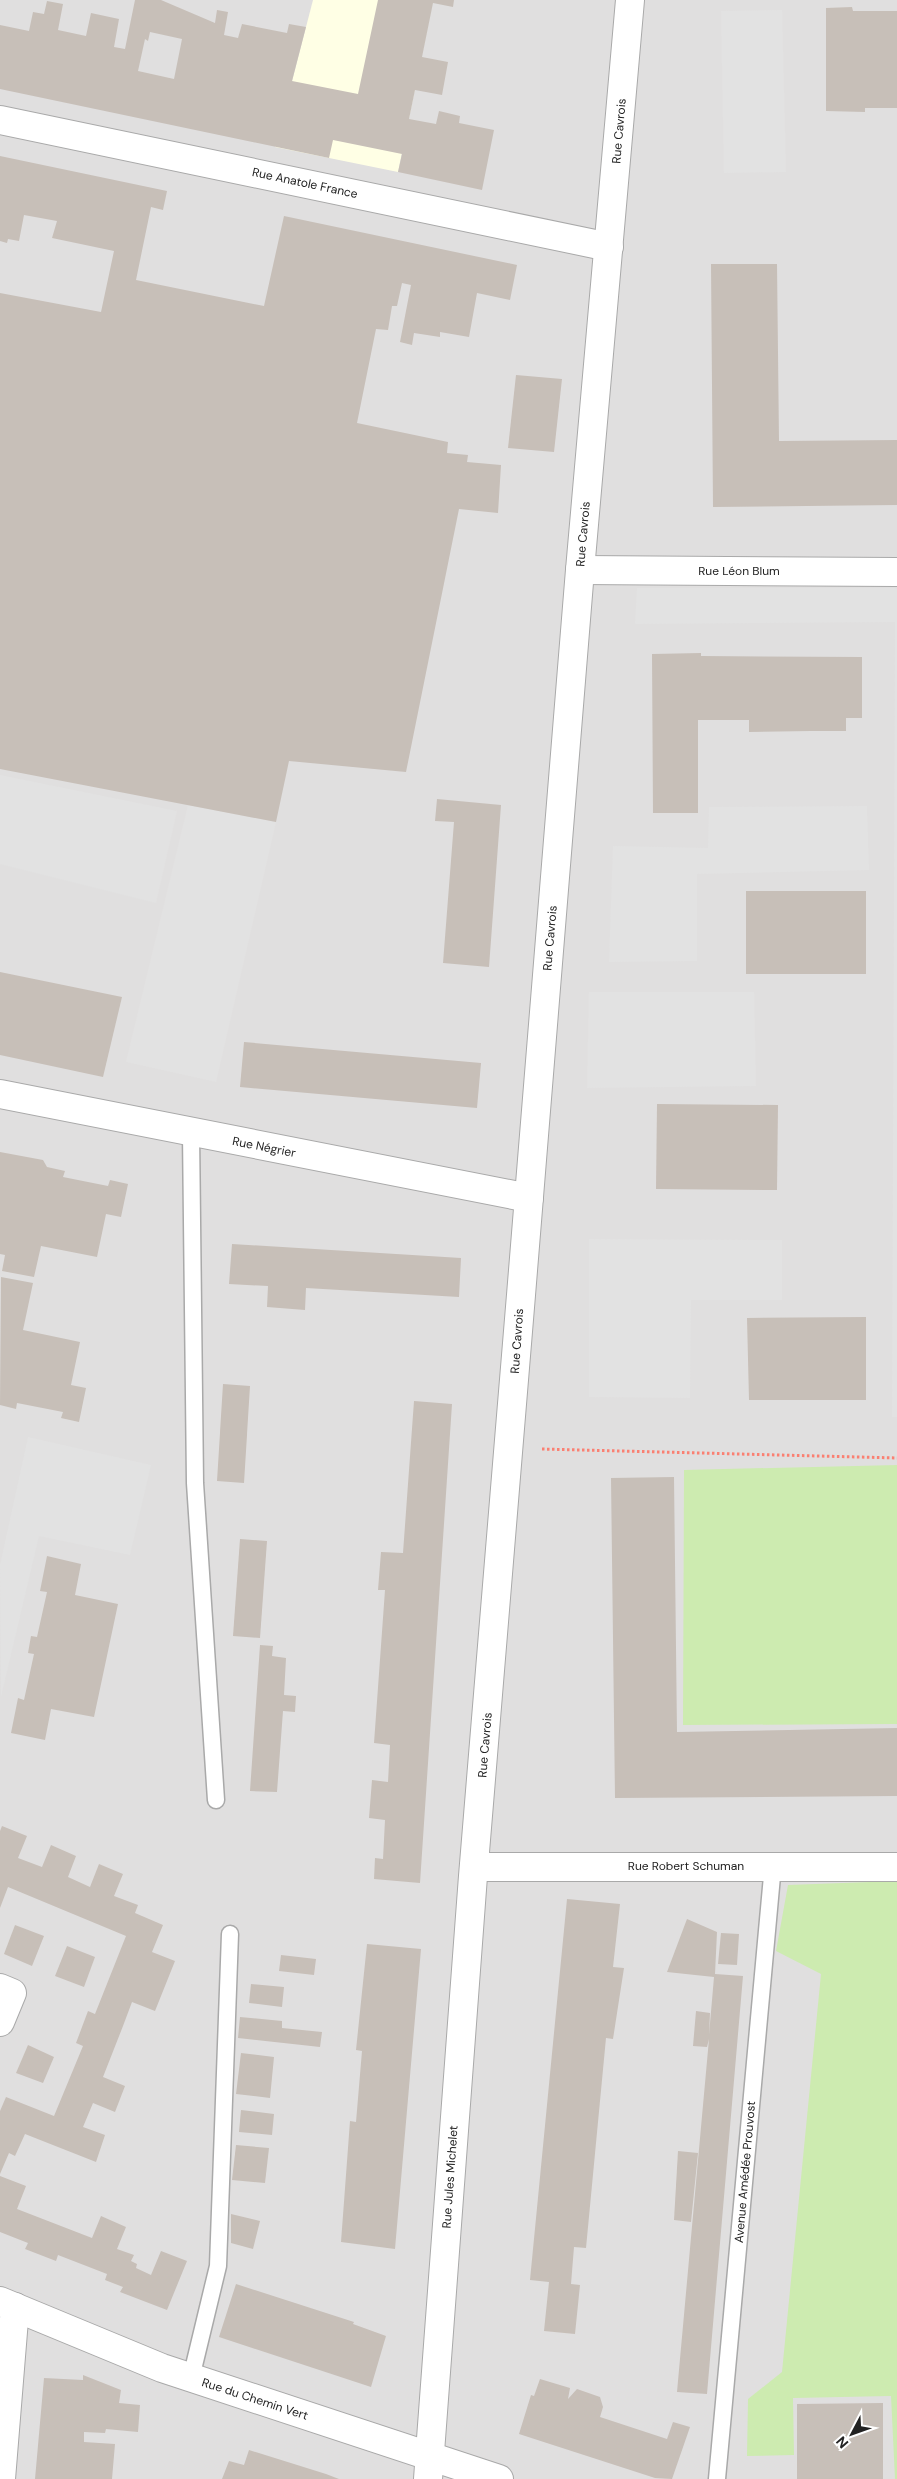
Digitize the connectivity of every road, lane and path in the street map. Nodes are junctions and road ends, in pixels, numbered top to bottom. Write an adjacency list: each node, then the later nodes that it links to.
1 (630, 0): 3 (street, Rue Cavrois)
2 (0, 120): 3 (street, Rue Anatole France)
3 (609, 247): 4 (street, Rue Cavrois)
4 (580, 570): 5 (street, Rue Léon Blum); 8 (street, Rue Cavrois)
5 (897, 572)
6 (0, 1094): 7 (street, Rue Négrier)
7 (191, 1133): 8 (street, Rue Négrier); 11 (lane)
8 (529, 1198): 9 (street, Rue Cavrois)
9 (509, 1448): 10 (path); 14 (street, Rue Cavrois)
10 (897, 1458)
11 (216, 1800)
12 (773, 1865): 13 (street, Rue Robert Schuman); 14 (street, Rue Robert Schuman); 23 (lane, Avenue Amédée Prouvost)
13 (897, 1867)
14 (474, 1871): 20 (street, Rue Jules Michelet)
15 (230, 1934): 19 (lane)
16 (0, 1988): 17 (street)
17 (0, 2022)
18 (7, 2304): 19 (street, Rue du Chemin Vert); 21 (street)
19 (191, 2378): 20 (street, Rue du Chemin Vert)
20 (429, 2468): 22 (street, Rue du Chemin Vert)
21 (1, 2479)
22 (499, 2479)
23 (717, 2479)

